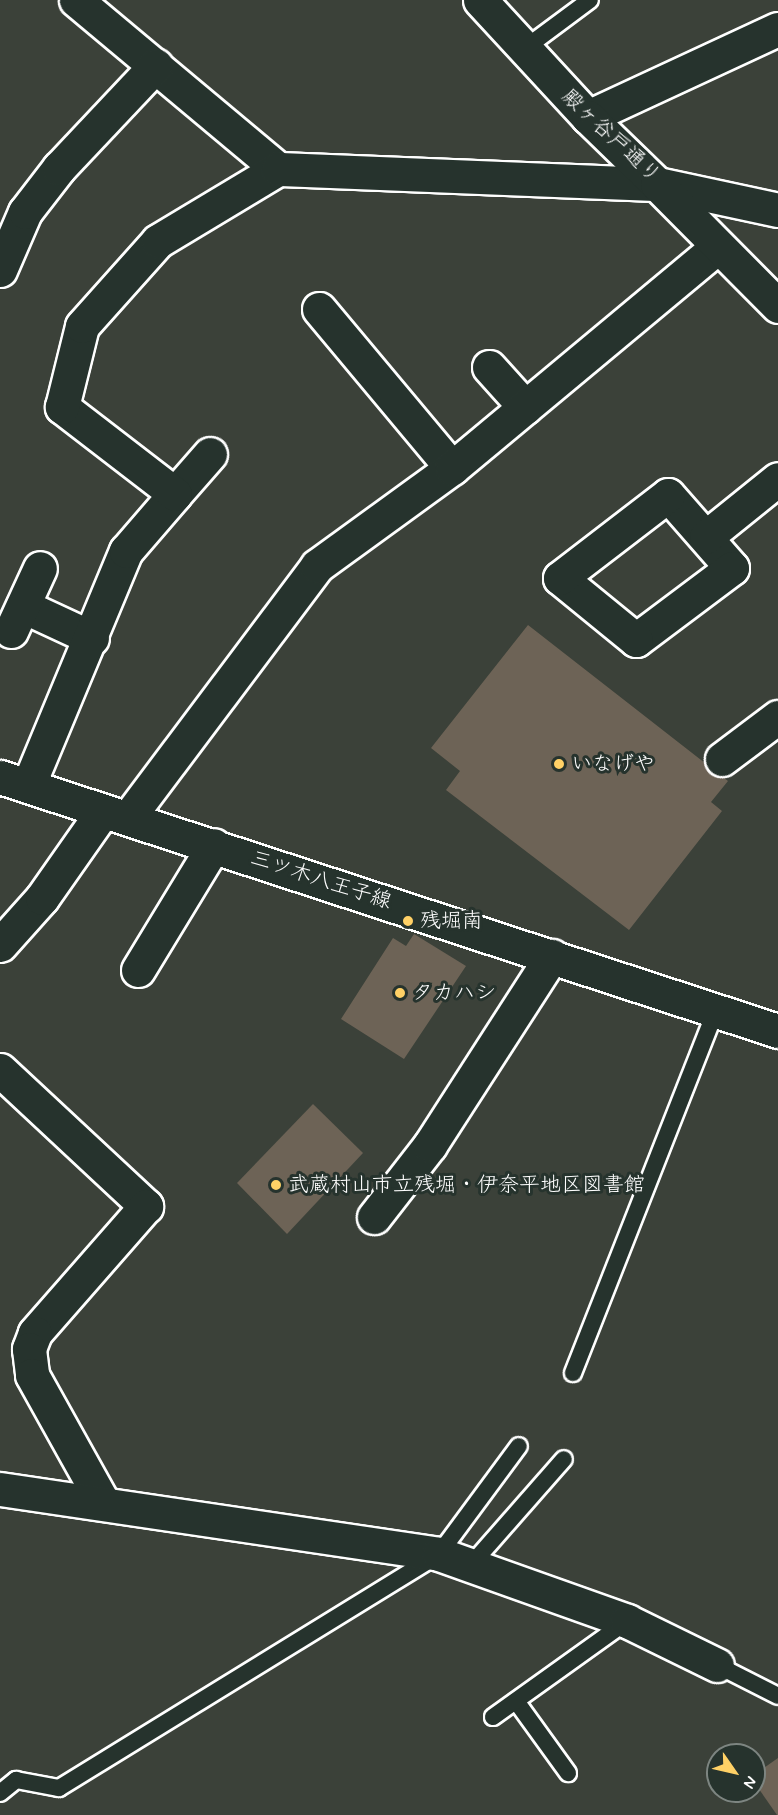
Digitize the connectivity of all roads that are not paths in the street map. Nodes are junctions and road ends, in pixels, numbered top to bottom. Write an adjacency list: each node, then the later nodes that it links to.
1 (76, 0): 6 (street)
2 (480, 0): 5 (street, 殿ヶ谷戸通り)
3 (590, 0): 5 (lane)
4 (778, 29): 7 (street)
5 (524, 49): 7 (street, 殿ヶ谷戸通り)
6 (156, 65): 8 (street); 12 (street)
7 (588, 117): 9 (street, 殿ヶ谷戸通り)
8 (278, 169): 9 (street); 20 (street)
9 (657, 184): 10 (street, 殿ヶ谷戸通り); 11 (street)
10 (778, 210)
11 (718, 246): 13 (street); 16 (street)
12 (0, 270)
13 (778, 306)
14 (319, 309): 18 (street)
15 (489, 368): 16 (street)
16 (525, 407): 18 (street)
17 (210, 454): 20 (street)
18 (452, 468): 27 (street)
19 (778, 479): 21 (street)
20 (175, 494): 23 (street)
21 (706, 537): 21 (street)
22 (40, 568): 23 (street)
23 (92, 638): 26 (street)
24 (778, 717): 25 (street)
25 (722, 759)
26 (14, 781): 27 (street, 三ツ木八王子線)
27 (115, 815): 28 (street, 三ツ木八王子線); 29 (street)
28 (214, 845): 30 (street, 三ツ木八王子線); 31 (street)
29 (0, 945)
30 (552, 956): 32 (street, 三ツ木八王子線); 35 (street)
31 (138, 970)
32 (717, 1010): 33 (street, 三ツ木八王子線); 36 (lane)
33 (778, 1031)
34 (0, 1070): 40 (street)
35 (374, 1217)
36 (573, 1373)
37 (519, 1446): 41 (lane)
38 (564, 1459): 42 (lane)
39 (0, 1489): 40 (street)
40 (102, 1501): 41 (street)
41 (439, 1554): 42 (street); 49 (lane)
42 (470, 1566): 43 (street)
43 (627, 1622): 44 (street); 46 (lane)
44 (717, 1665): 45 (lane)
45 (778, 1696)
46 (516, 1701): 47 (lane); 48 (lane)
47 (493, 1717)
48 (568, 1773)
49 (0, 1793)

